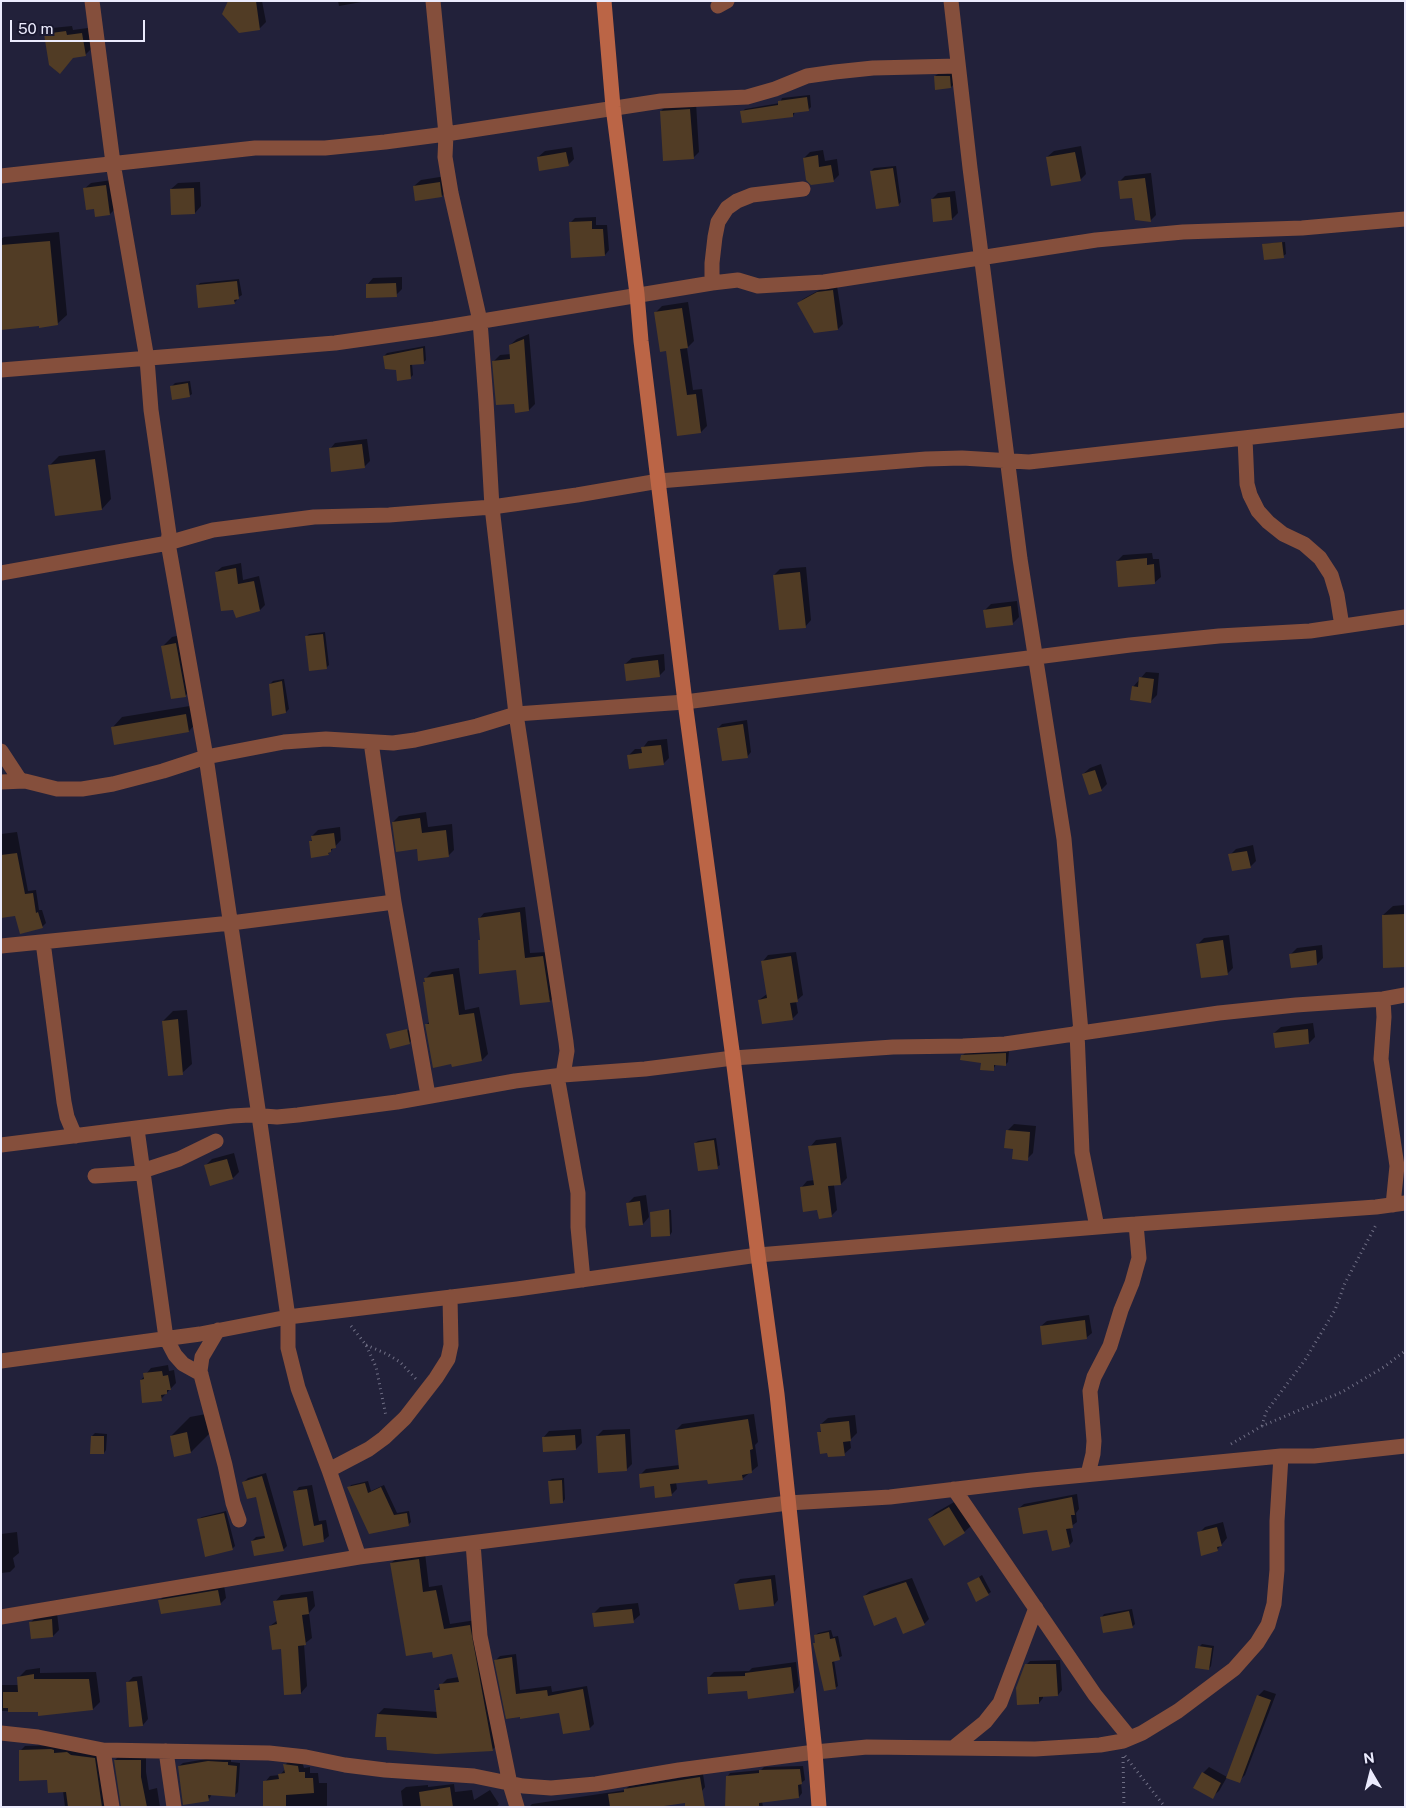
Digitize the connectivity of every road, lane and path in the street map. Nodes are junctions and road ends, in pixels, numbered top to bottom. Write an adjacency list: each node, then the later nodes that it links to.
1 (92, 1): 8 (street)
2 (433, 1): 7 (street)
3 (604, 1): 6 (street)
4 (951, 1): 5 (street)
5 (958, 66): 6 (street); 12 (street)
6 (614, 107): 7 (street); 14 (street)
7 (446, 134): 8 (street); 15 (street)
8 (113, 163): 9 (street); 16 (street)
9 (1, 176)
10 (803, 189): 13 (street)
11 (1405, 219): 12 (street)
12 (982, 257): 13 (street); 20 (street)
13 (712, 283): 14 (street)
14 (637, 294): 15 (street); 21 (street)
15 (480, 321): 16 (street); 22 (street)
16 (147, 359): 17 (street); 23 (street)
17 (1, 370)
18 (1405, 420): 19 (street)
19 (1246, 438): 20 (street); 26 (street)
20 (1009, 462): 21 (street); 27 (street)
21 (659, 481): 22 (street); 28 (street)
22 (492, 507): 23 (street); 29 (street)
23 (168, 543): 24 (street); 32 (street)
24 (1, 573)
25 (1405, 617): 26 (street)
26 (1342, 626): 27 (street)
27 (1035, 657): 28 (street); 41 (street)
28 (685, 702): 29 (street); 42 (street)
29 (516, 714): 30 (street); 43 (street)
30 (371, 742): 32 (street); 35 (street)
31 (1, 751): 33 (street)
32 (206, 758): 33 (street); 36 (street)
33 (20, 780): 34 (street)
34 (1, 782)
35 (394, 902): 36 (street); 44 (street)
36 (231, 923): 37 (street); 45 (street)
37 (43, 942): 38 (street); 47 (street)
38 (1, 946)
39 (1405, 996): 40 (street)
40 (1383, 999): 41 (street); 52 (street)
41 (1079, 1032): 42 (street); 54 (street)
42 (734, 1058): 43 (street); 55 (street)
43 (560, 1075): 44 (street); 56 (street)
44 (428, 1096): 45 (street)
45 (260, 1116): 46 (street); 59 (street)
46 (137, 1129): 47 (street); 50 (street)
47 (75, 1136): 49 (street)
48 (216, 1141): 50 (street)
49 (1, 1145)
50 (142, 1172): 51 (street); 61 (street)
51 (95, 1176)
52 (1394, 1205): 53 (street); 67 (path)
53 (1136, 1224): 54 (street); 73 (street)
54 (1097, 1227): 55 (street)
55 (758, 1255): 56 (street); 75 (street)
56 (583, 1280): 57 (street)
57 (450, 1297): 58 (street); 66 (street)
58 (336, 1311): 59 (street); 62 (path)
59 (288, 1317): 60 (street); 72 (street)
60 (218, 1330): 61 (street); 65 (street)
61 (166, 1338): 64 (street); 65 (street)
62 (366, 1345): 66 (path); 68 (path)
63 (1405, 1351): 67 (path)
64 (1, 1361)
65 (201, 1374): 76 (street)
66 (427, 1390): 68 (street)
67 (1262, 1426): 69 (path)
68 (389, 1433): 72 (street)
69 (1229, 1445)
70 (1405, 1446): 71 (street)
71 (1281, 1456): 73 (street); 82 (street)
72 (329, 1470): 78 (street)
73 (1088, 1474): 74 (street)
74 (954, 1489): 75 (street); 79 (street)
75 (788, 1503): 77 (street); 86 (street)
76 (239, 1520)
77 (473, 1544): 78 (street); 87 (street)
78 (359, 1557): 80 (street)
79 (1036, 1608): 82 (street); 83 (street)
80 (1, 1617)
81 (1, 1733): 84 (street)
82 (1130, 1738): 83 (street)
83 (953, 1748): 86 (street)
84 (103, 1750): 85 (street); 88 (street)
85 (166, 1751): 87 (street); 89 (street)
86 (815, 1752): 87 (street); 91 (street)
87 (510, 1784): 90 (street)
88 (112, 1807)
89 (174, 1807)
90 (517, 1807)
91 (819, 1807)
92 (1124, 1807): 93 (path)
93 (1165, 1807)

